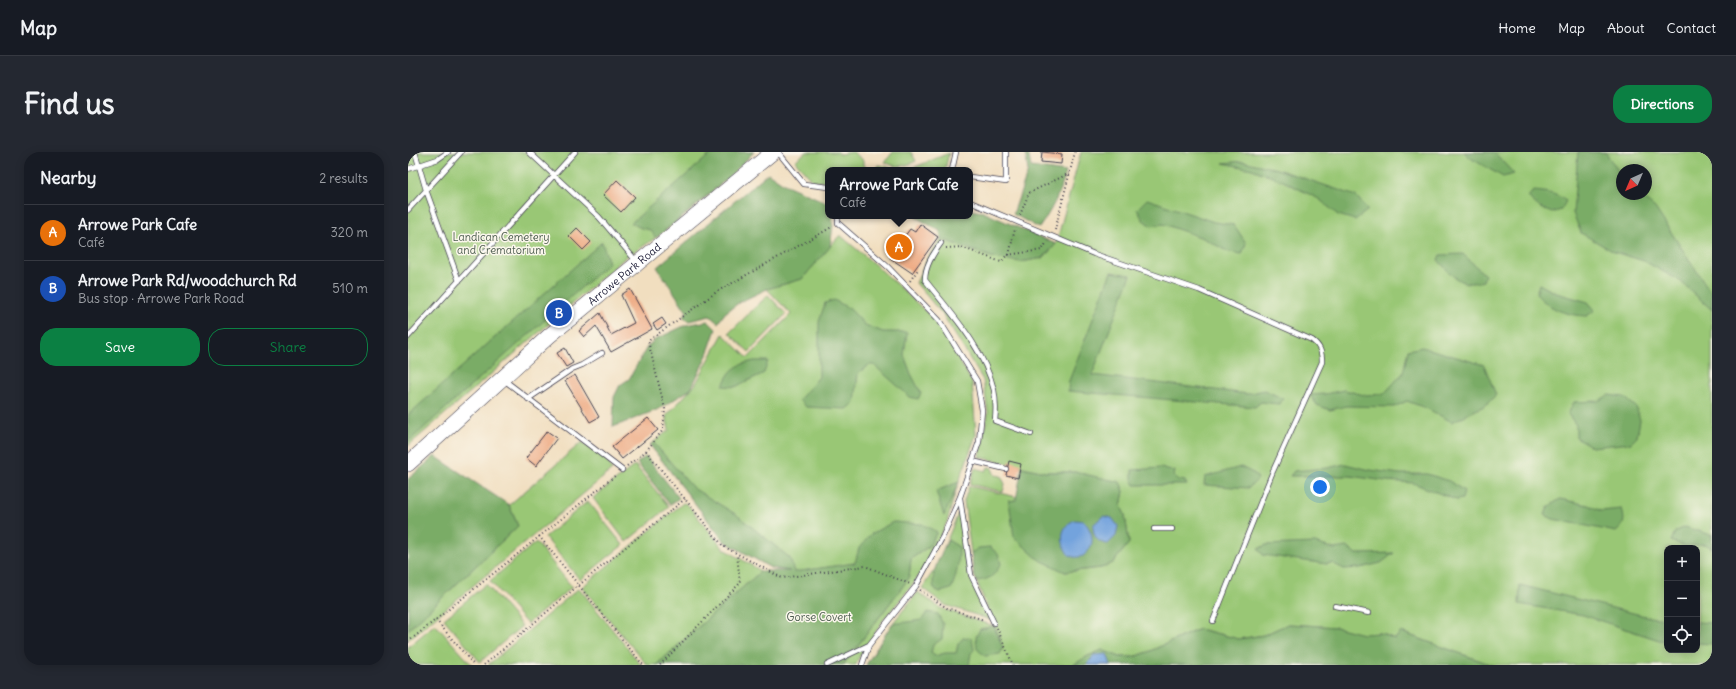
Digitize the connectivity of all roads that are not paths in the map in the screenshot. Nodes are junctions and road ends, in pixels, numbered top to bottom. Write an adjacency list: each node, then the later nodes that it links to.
1 (415, 152): 10 (lane)
2 (448, 152): 10 (lane)
3 (461, 152): 16 (lane)
4 (529, 152): 13 (lane)
5 (575, 152): 13 (lane)
6 (773, 152): 21 (main road, Arrowe Park Road)
7 (778, 152): 15 (lane)
8 (956, 152): 11 (lane)
9 (1006, 152): 14 (lane)
10 (419, 166): 12 (lane); 16 (lane)
11 (953, 167)
12 (408, 169)
13 (555, 175): 21 (lane); 22 (lane)
14 (973, 177)
15 (825, 187)
16 (426, 190): 18 (lane); 22 (lane)
17 (973, 203): 37 (lane)
18 (408, 210)
19 (838, 219): 28 (lane)
20 (941, 243): 27 (lane)
21 (638, 264): 25 (main road, Arrowe Park Road)
22 (459, 281): 23 (lane)
23 (408, 337)
24 (602, 353): 26 (lane)
25 (502, 379): 26 (lane); 29 (main road, Arrowe Park Road)
26 (528, 399): 31 (lane)
27 (1031, 434)
28 (972, 461): 30 (lane); 32 (lane)
29 (408, 464)
30 (1006, 469)
31 (622, 470)
32 (960, 496): 38 (lane); 39 (lane)
33 (1154, 529): 34 (lane)
34 (1172, 529)
35 (1335, 606): 36 (lane)
36 (1369, 613)
37 (1213, 621)
38 (994, 623)
39 (869, 645): 40 (lane); 41 (lane)
40 (827, 665)
41 (862, 665)

